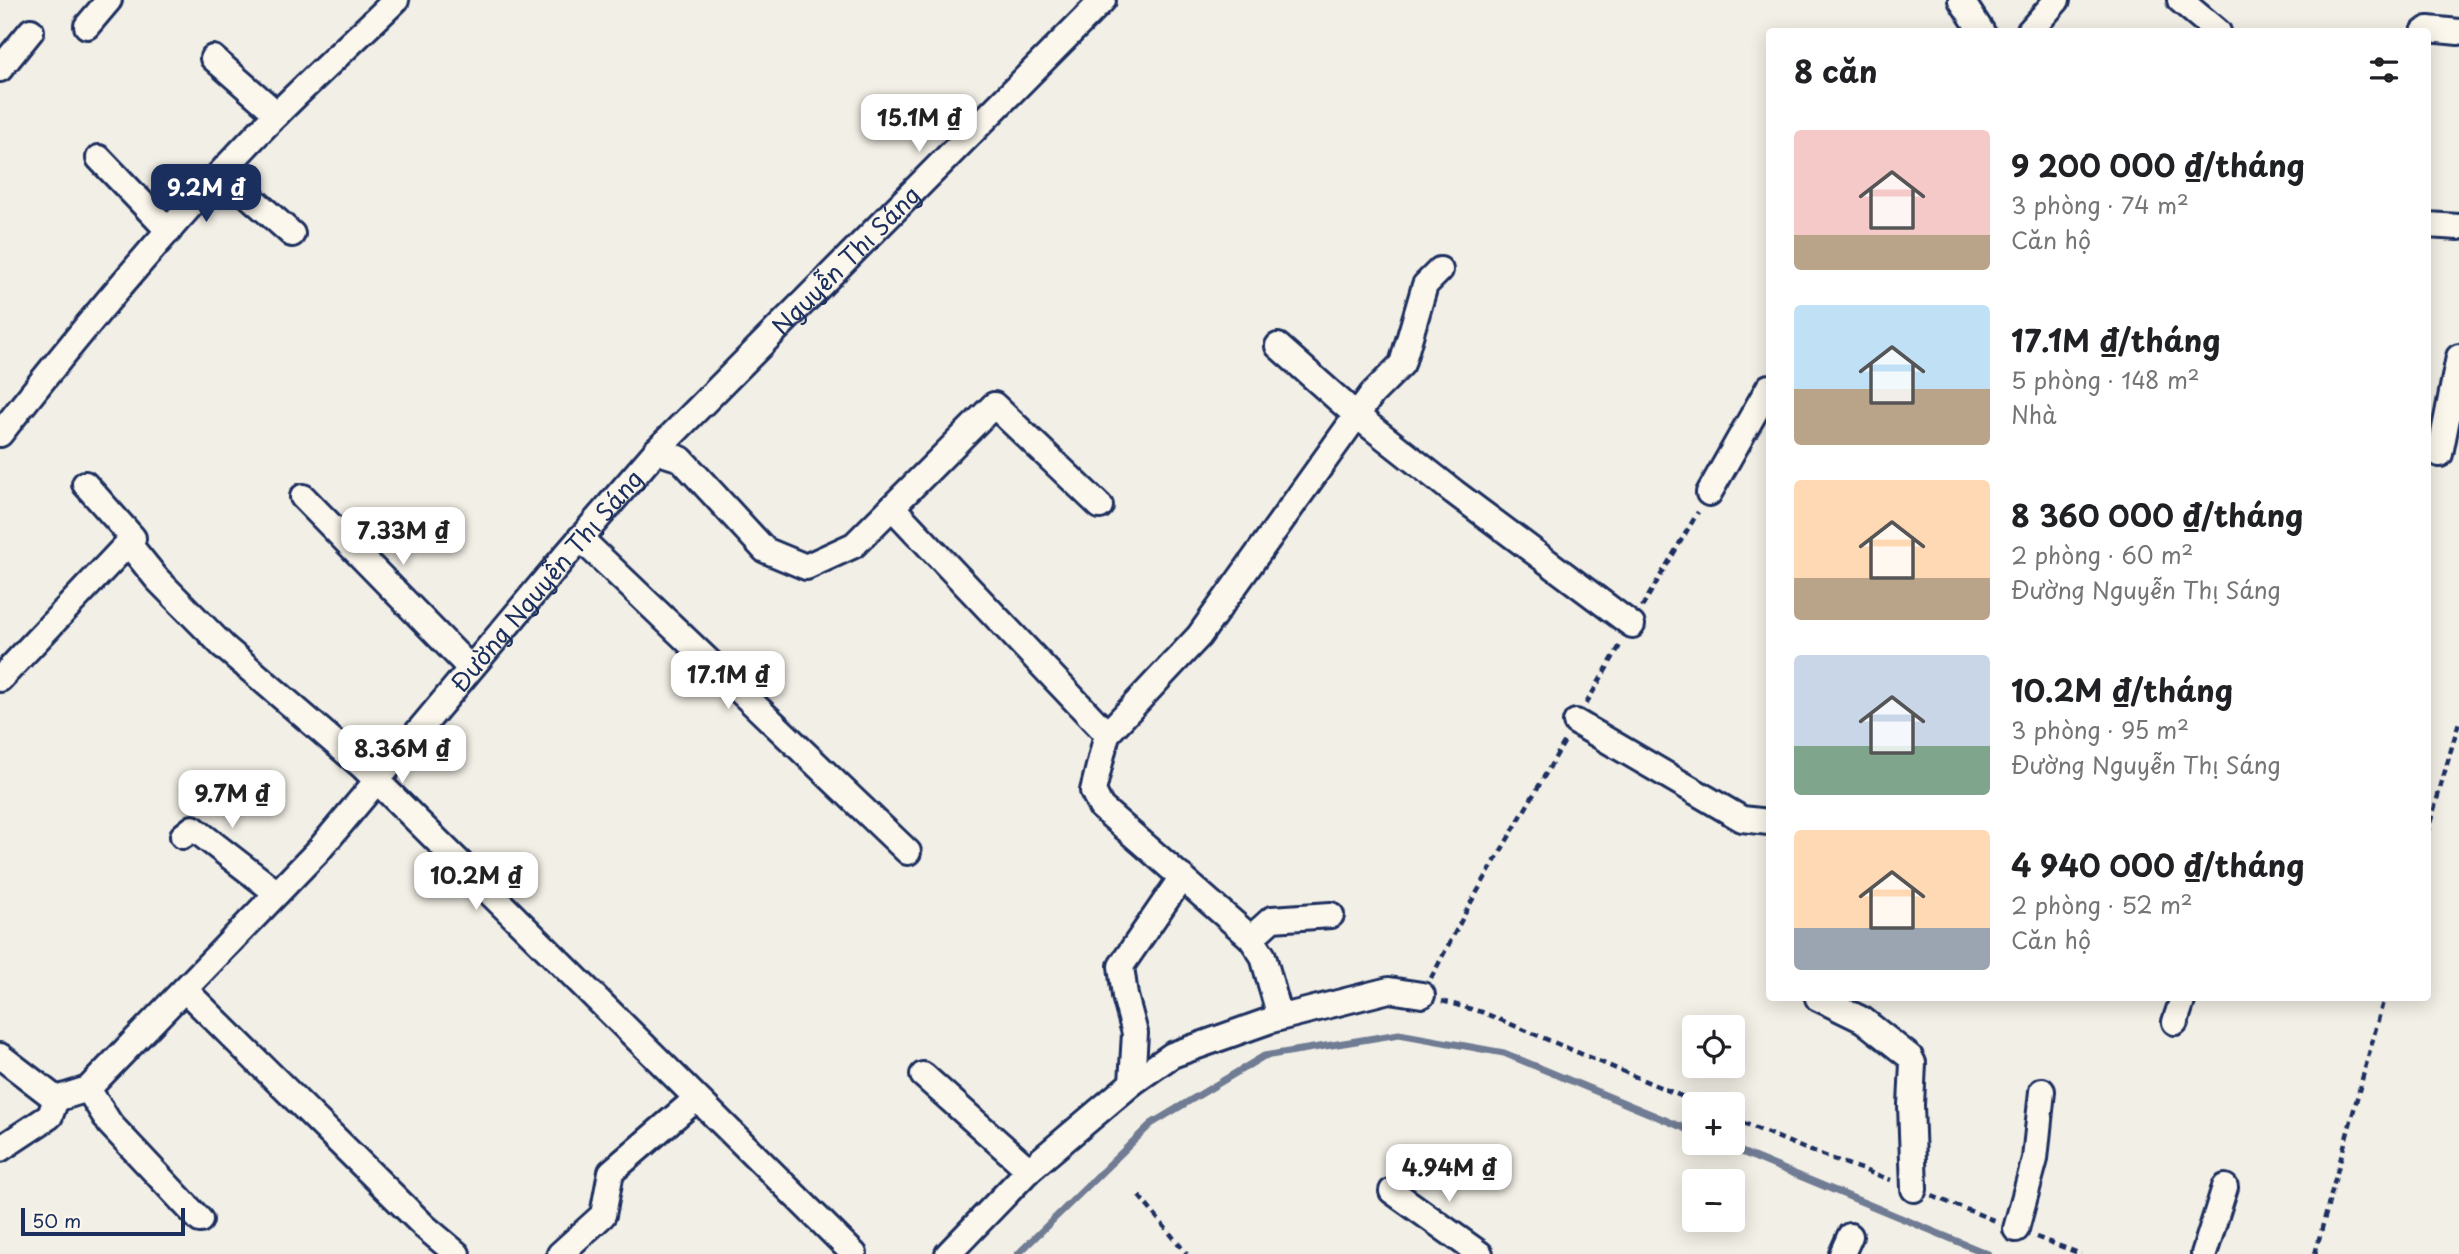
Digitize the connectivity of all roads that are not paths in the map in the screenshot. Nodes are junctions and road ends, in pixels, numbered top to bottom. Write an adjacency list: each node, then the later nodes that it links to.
1 (109, 0): 7 (street)
2 (396, 0): 16 (street)
3 (1103, 0): 24 (street, Nguyễn Thị Sáng)
4 (1961, 0): 8 (street)
5 (2057, 0): 9 (street)
6 (2180, 0): 10 (street)
7 (87, 26)
8 (1979, 28)
9 (2032, 28)
10 (2213, 28)
11 (2431, 29): 13 (street)
12 (31, 31): 15 (street)
13 (2459, 32)
14 (213, 58): 16 (street)
15 (0, 69)
16 (277, 114): 18 (street)
17 (99, 158): 21 (street)
18 (223, 173): 21 (street); 22 (street)
19 (2431, 225): 20 (street)
20 (2459, 227)
21 (169, 231): 30 (street)
22 (292, 234)
23 (1440, 270): 29 (street)
24 (767, 340): 31 (street, Đường Nguyễn Thị Sáng)
25 (1278, 346): 29 (street)
26 (2459, 358): 28 (street)
27 (1766, 392): 34 (street)
28 (2455, 403): 32 (street)
29 (1356, 415): 40 (street); 44 (street)
30 (0, 434)
31 (656, 451): 36 (street); 38 (street, Đường Nguyễn Thị Sáng)
32 (2440, 454)
33 (85, 484): 39 (street)
34 (1709, 493)
35 (303, 497): 41 (street)
36 (892, 506): 37 (street); 44 (street)
37 (1100, 506)
38 (580, 538): 41 (street, Đường Nguyễn Thị Sáng); 48 (street)
39 (128, 543): 42 (street); 45 (street)
40 (1632, 625)
41 (470, 668): 45 (street, Đường Nguyễn Thị Sáng)
42 (0, 680)
43 (1576, 722): 46 (street)
44 (1107, 734): 49 (street)
45 (377, 781): 50 (street, Đường Nguyễn Thị Sáng); 65 (street)
46 (1766, 822)
47 (183, 836): 50 (street)
48 (908, 852)
49 (1182, 877): 52 (street); 61 (street)
50 (277, 893): 53 (street, Đường Nguyễn Thị Sáng)
51 (1331, 915): 52 (street)
52 (1251, 938): 57 (street)
53 (185, 989): 62 (street, Đường Nguyễn Thị Sáng); 73 (street)
54 (1422, 995): 57 (street)
55 (1824, 1001): 69 (street)
56 (2182, 1001): 58 (street)
57 (1280, 1017): 61 (street)
58 (2175, 1022)
59 (0, 1056): 64 (street)
60 (923, 1075): 67 (street)
61 (1132, 1083): 67 (street)
62 (89, 1089): 64 (street, Đường Nguyễn Thị Sáng); 71 (street)
63 (2042, 1091): 72 (street)
64 (56, 1099): 66 (street)
65 (696, 1099): 74 (street); 75 (street)
66 (0, 1149)
67 (1029, 1170): 76 (street)
68 (2225, 1186): 78 (street)
69 (1914, 1188)
70 (1392, 1191): 77 (street)
71 (200, 1220)
72 (2016, 1229)
73 (457, 1254)
74 (560, 1254)
75 (854, 1254)
76 (948, 1254)
77 (1480, 1254)
78 (2204, 1254)

